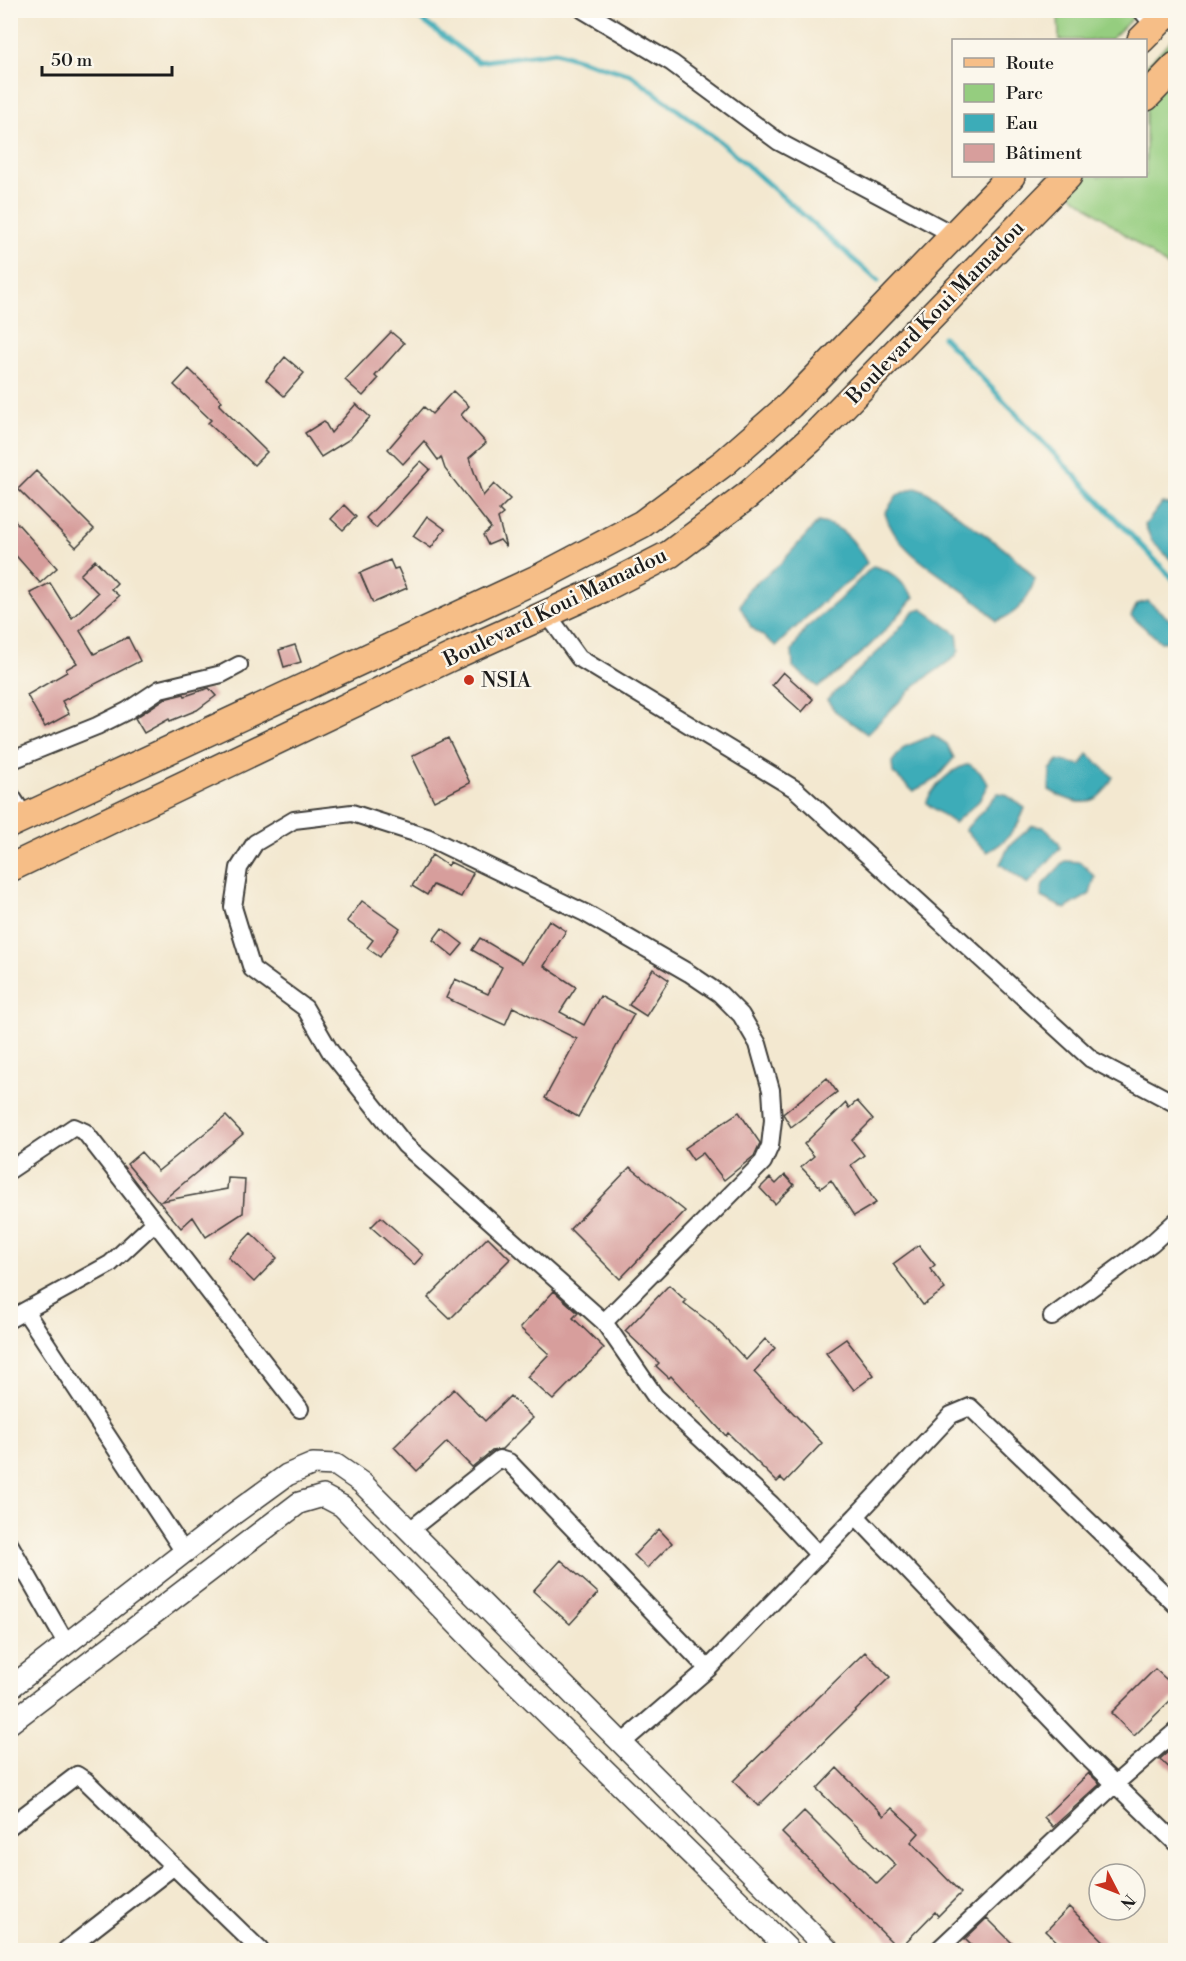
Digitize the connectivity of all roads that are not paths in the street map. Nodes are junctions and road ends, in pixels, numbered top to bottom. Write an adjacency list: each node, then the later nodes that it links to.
1 (583, 10): 6 (street)
2 (1176, 66): 3 (main road)
3 (1147, 96)
4 (1010, 177): 6 (main road, Boulevard Koui Mamadou)
5 (1067, 177): 7 (main road, Boulevard Koui Mamadou)
6 (954, 235): 11 (main road, Boulevard Koui Mamadou)
7 (548, 615): 12 (main road, Boulevard Koui Mamadou); 13 (street)
8 (239, 665): 9 (street)
9 (10, 761)
10 (10, 794): 11 (street)
11 (18, 820)
12 (10, 868)
13 (1176, 1104)
14 (10, 1170): 16 (street)
15 (1176, 1221): 18 (street)
16 (155, 1222): 17 (street); 20 (street)
17 (18, 1315): 26 (street)
18 (1052, 1317)
19 (604, 1322): 19 (street); 27 (street)
20 (300, 1409)
21 (336, 1465): 22 (street); 24 (street); 26 (street)
22 (323, 1496): 32 (street); 41 (street)
23 (856, 1516): 27 (street); 28 (street); 35 (street)
24 (410, 1530): 30 (street); 34 (street)
25 (10, 1545): 29 (street)
26 (184, 1552): 29 (street)
27 (818, 1554): 30 (street)
28 (1176, 1605)
29 (66, 1643): 31 (street)
30 (708, 1669): 34 (street)
31 (10, 1688)
32 (10, 1723)
33 (1176, 1731): 35 (street)
34 (622, 1743): 42 (street)
35 (1114, 1784): 37 (street); 43 (street)
36 (10, 1826): 38 (street)
37 (1176, 1843)
38 (174, 1866): 39 (street); 40 (street)
39 (253, 1948)
40 (66, 1950)
41 (789, 1950)
42 (828, 1950)
43 (938, 1950)

